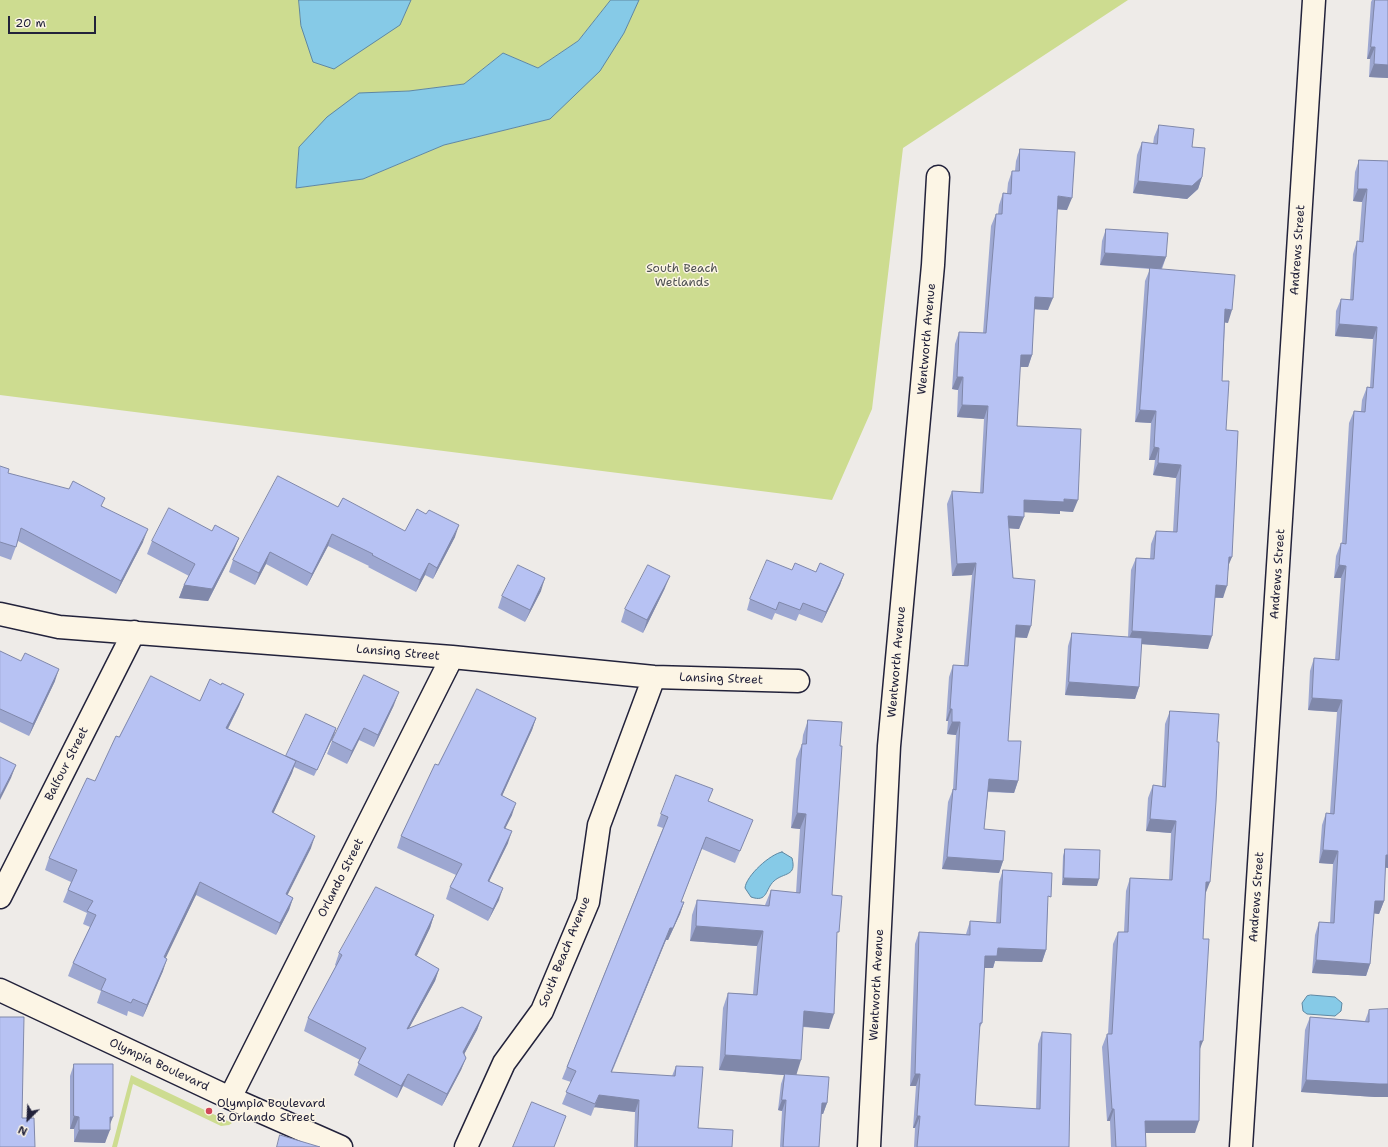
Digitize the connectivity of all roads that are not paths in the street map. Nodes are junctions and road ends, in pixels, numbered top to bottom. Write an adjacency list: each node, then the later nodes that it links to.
1 (1314, 0): 14 (street, Andrews Street)
2 (938, 177): 13 (street, Wentworth Avenue)
3 (0, 614): 4 (street, Lansing Street)
4 (134, 632): 5 (street, Lansing Street); 8 (street, Balfour Street)
5 (452, 657): 6 (street, Lansing Street); 10 (street, Orlando Street)
6 (654, 676): 7 (street, Lansing Street); 12 (street, South Beach Avenue)
7 (798, 681)
8 (0, 897)
9 (0, 990): 10 (street, Olympia Boulevard)
10 (230, 1098): 11 (street, Olympia Boulevard)
11 (341, 1147)
12 (466, 1147)
13 (869, 1147)
14 (1241, 1147)

